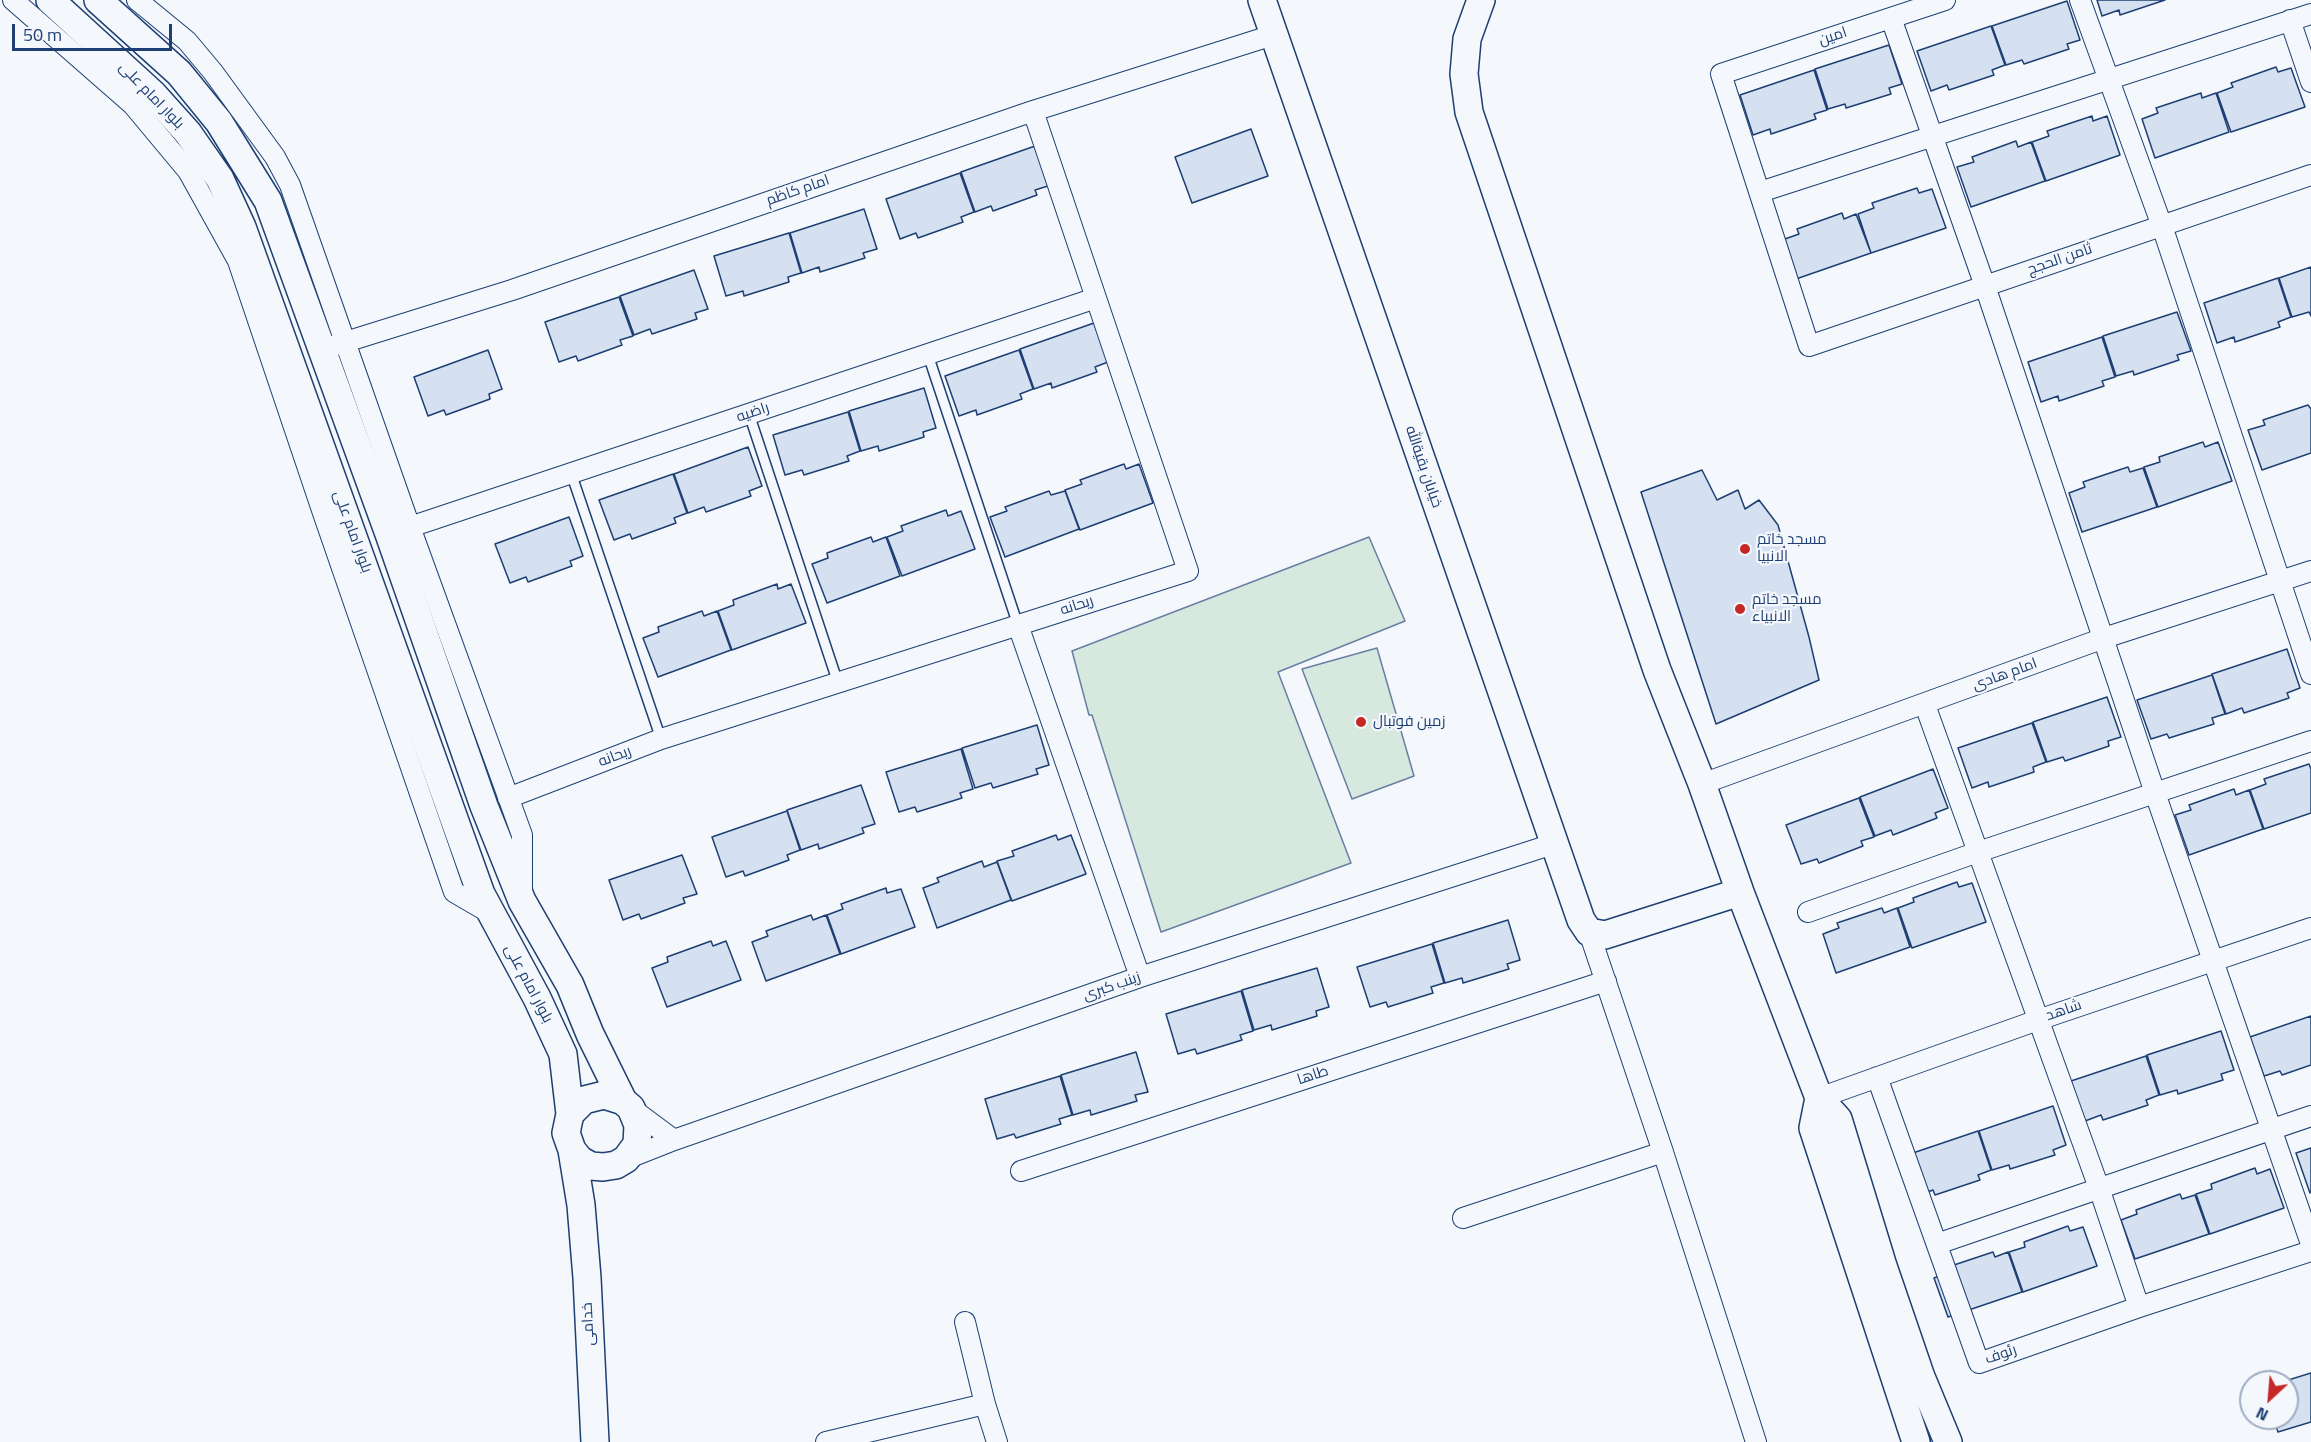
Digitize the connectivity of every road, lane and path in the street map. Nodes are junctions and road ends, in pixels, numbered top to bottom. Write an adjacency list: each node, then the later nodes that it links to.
1 (13, 0): 24 (street)
2 (98, 0): 22 (street)
3 (137, 0): 22 (street)
4 (1262, 0): 12 (street, خیابان بقیةالله)
5 (1481, 0): 37 (street)
6 (1945, 0): 10 (street, امین)
7 (2080, 0): 13 (street)
8 (65, 4): 24 (street, بلوار امام علی)
9 (2311, 14): 11 (street)
10 (1891, 18): 16 (street); 18 (street, امین)
11 (2290, 20): 13 (street); 14 (street)
12 (1273, 35): 15 (street, امام کاظم); 40 (street, خیابان بقیةالله)
13 (2107, 80): 16 (street); 19 (street)
14 (2311, 82)
15 (1033, 111): 21 (street, ریحانه); 22 (street, امام کاظم)
16 (1933, 136): 18 (street); 20 (street)
17 (2311, 175): 19 (street, ثامن الحجج)
18 (1760, 192): 20 (street, ثامن الحجج)
19 (2162, 226): 20 (street, ثامن الحجج); 29 (street)
20 (1985, 286): 31 (street)
21 (1096, 298): 23 (street, راضیه); 30 (street, ریحانه)
22 (335, 345): 27 (street); 43 (street)
23 (928, 355): 25 (street, راضیه); 30 (lane)
24 (286, 376): 45 (street, بلوار امام علی)
25 (749, 414): 26 (street, راضیه); 33 (lane)
26 (571, 473): 27 (street, راضیه); 35 (lane)
27 (410, 527): 39 (street)
28 (2311, 571): 29 (street, امام هادی)
29 (2280, 581): 31 (street, امام هادی); 32 (street)
30 (1018, 625): 33 (street, ریحانه); 49 (street)
31 (2104, 638): 34 (street, امام هادی); 38 (street)
32 (2311, 674)
33 (838, 683): 35 (street, ریحانه)
34 (1925, 705): 37 (street, امام هادی); 41 (street)
35 (661, 739): 39 (street, ریحانه)
36 (2311, 741): 38 (street)
37 (1702, 784): 42 (street)
38 (2155, 793): 41 (street); 48 (street)
39 (508, 798): 43 (street)
40 (1553, 844): 47 (street, خیابان بقیةالله); 49 (street, زینب کبری)
41 (1978, 852): 44 (street); 51 (street)
42 (1740, 891): 47 (street); 53 (street)
43 (522, 901): 45 (street); 54 (street)
44 (1808, 912)
45 (490, 914): 55 (street, بلوار امام علی)
46 (2311, 928): 48 (street, شاهد)
47 (1589, 932): 50 (street)
48 (2212, 961): 51 (street, شاهد); 57 (street)
49 (1140, 977): 58 (street, زینب کبری)
50 (1606, 981): 60 (street); 62 (street, طاها)
51 (2038, 1020): 52 (street, شاهد); 63 (street)
52 (1877, 1077): 53 (street, شاهد); 66 (street, رئوف)
53 (1819, 1098): 76 (street); 77 (street)
54 (627, 1105): 55 (street); 58 (street); 61 (street)
55 (570, 1114): 59 (street)
56 (2311, 1116): 57 (street)
57 (2270, 1130): 63 (street); 67 (street)
58 (674, 1140): 61 (street, زینب کبری)
59 (572, 1150): 61 (street); 64 (street, خدامی)
60 (1663, 1152): 65 (street); 75 (street)
61 (621, 1162): 64 (street)
62 (1020, 1171)
63 (2099, 1188): 66 (street); 69 (street)
64 (581, 1206): 72 (street, خدامی)
65 (1462, 1218)
66 (1937, 1244): 69 (street, رئوف)
67 (2311, 1244)
68 (2311, 1251): 69 (street, رئوف)
69 (2139, 1306)
70 (965, 1322): 71 (street)
71 (985, 1404): 73 (street); 74 (street)
72 (595, 1442)
73 (826, 1442)
74 (997, 1442)
75 (1756, 1442)
76 (1916, 1442)
77 (1948, 1442)

